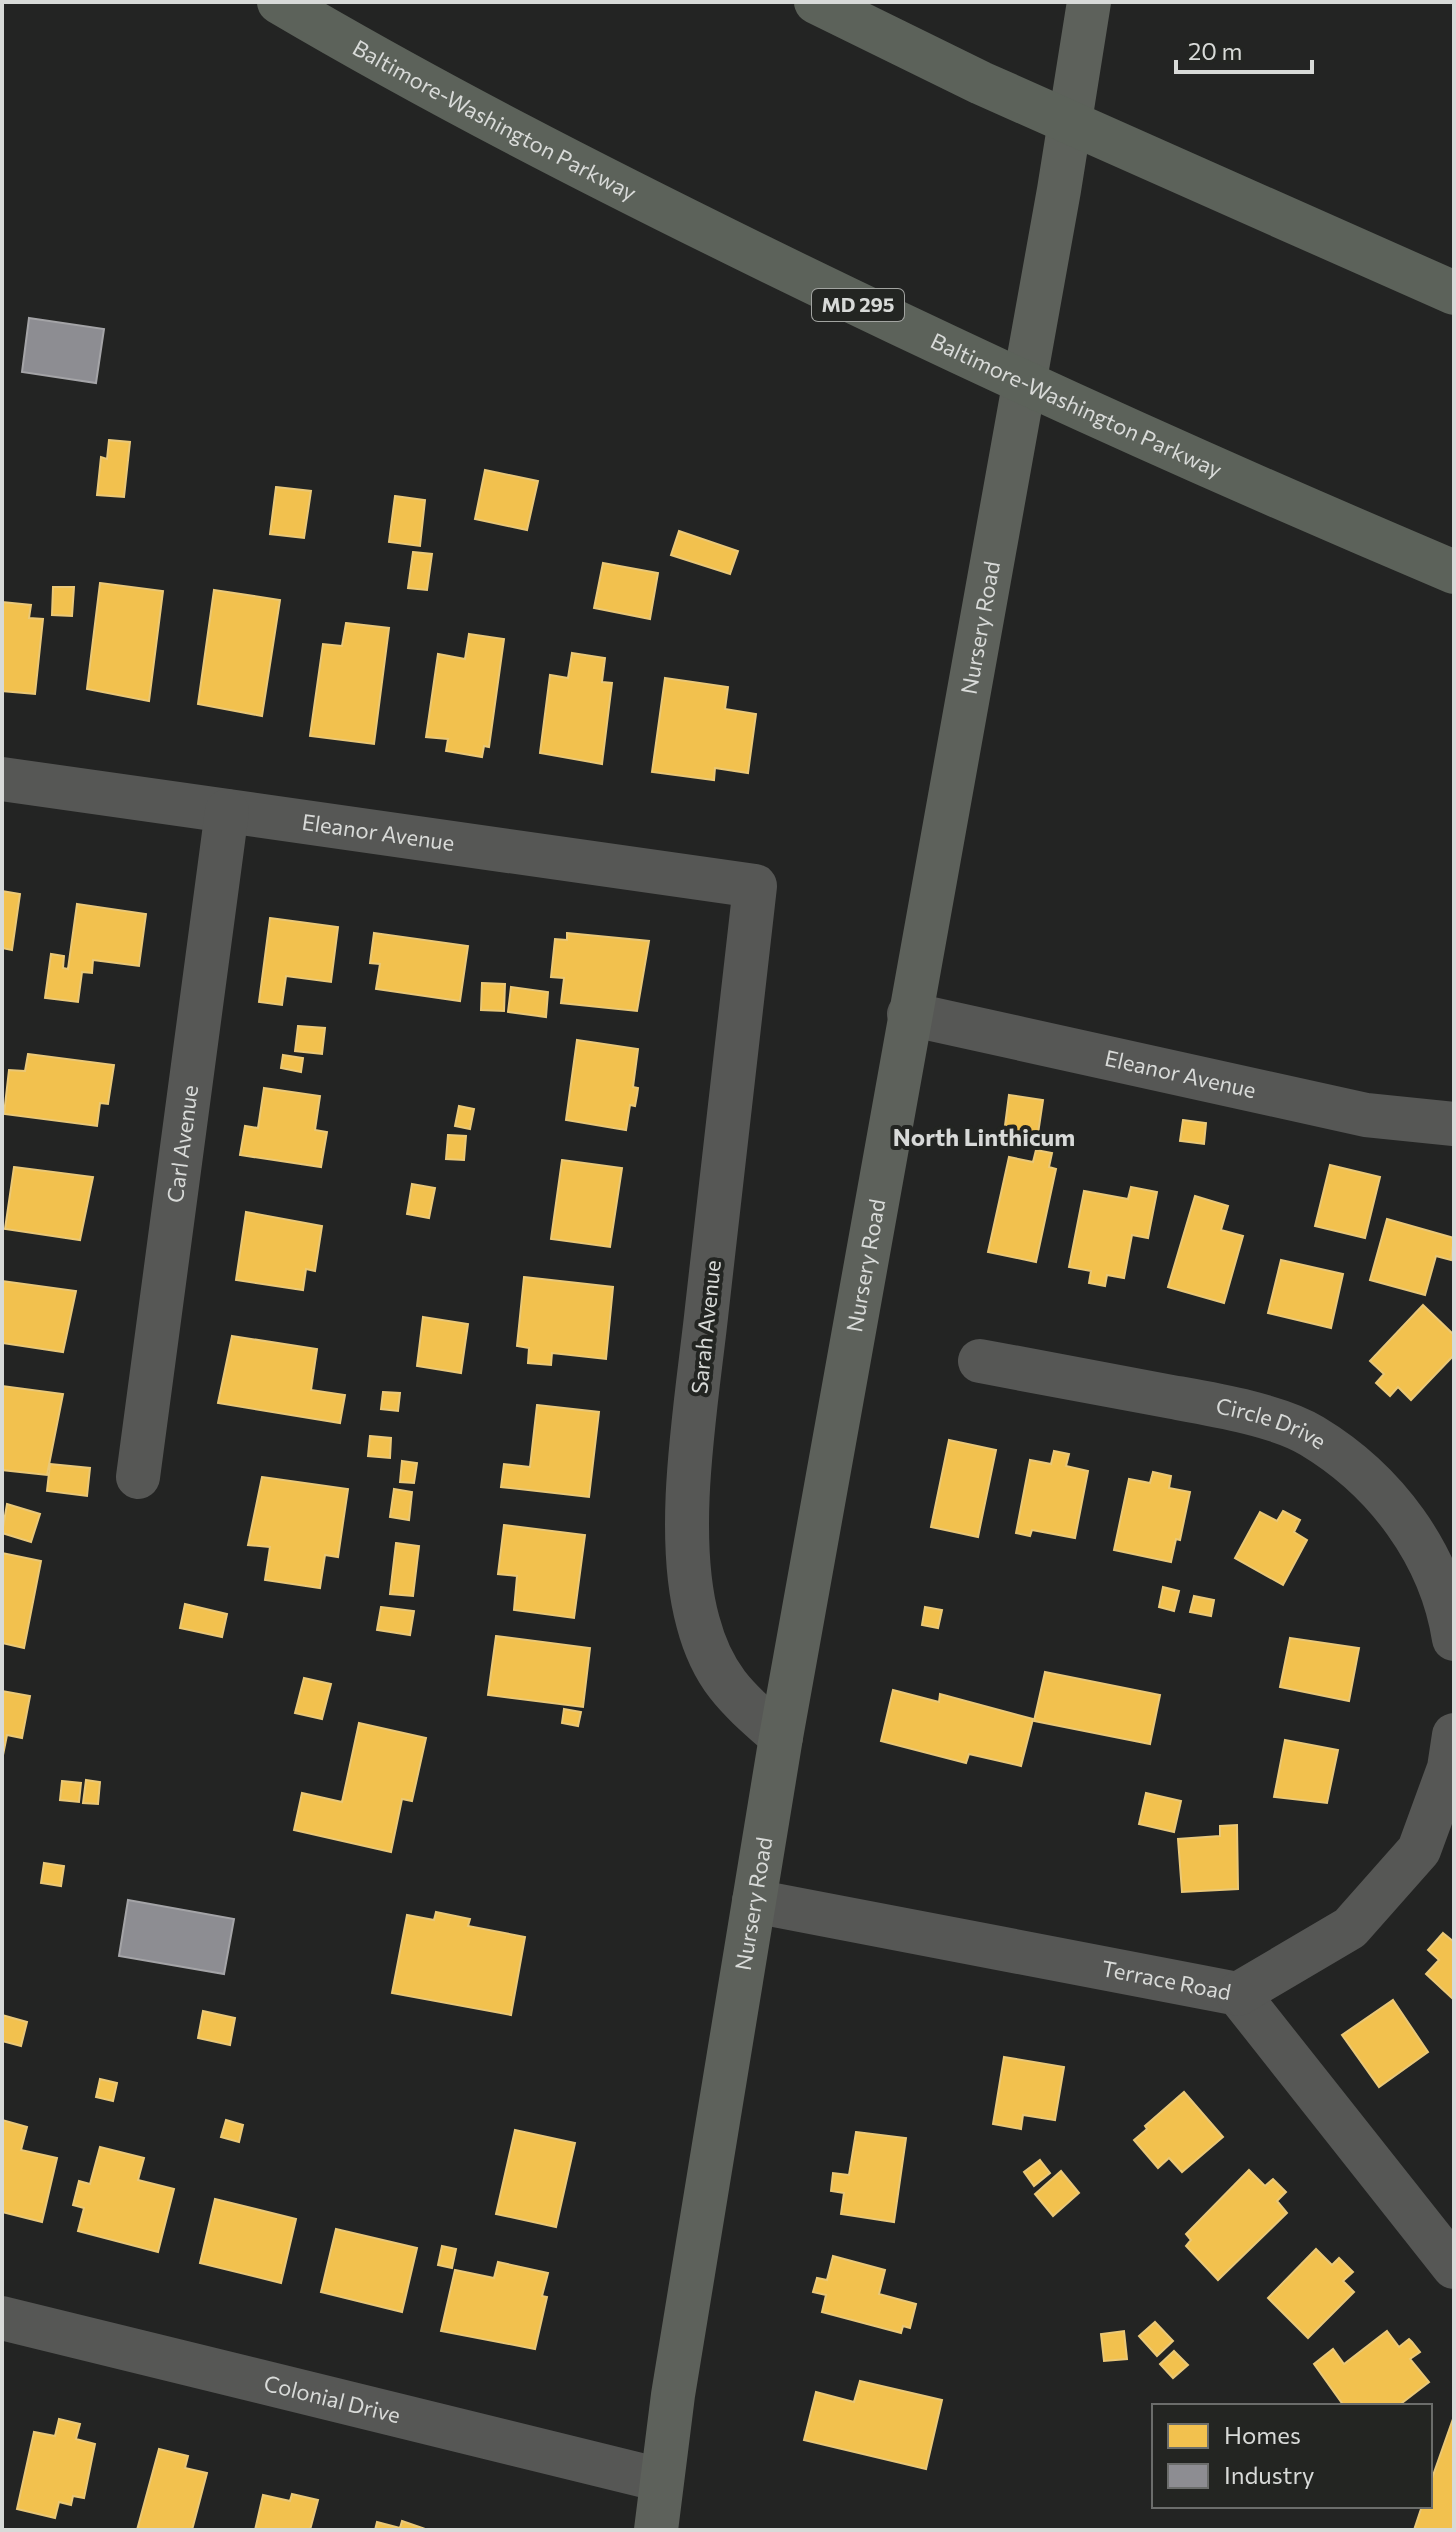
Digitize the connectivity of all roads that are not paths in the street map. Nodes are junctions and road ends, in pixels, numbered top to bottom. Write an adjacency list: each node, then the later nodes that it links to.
1 (279, 2): 5 (highway, Baltimore-Washington Parkway / MD 295)
2 (816, 2): 4 (highway)
3 (1086, 22): 9 (main road, Nursery Road)
4 (1454, 293)
5 (1454, 572)
6 (2, 779): 7 (street, Eleanor Avenue)
7 (227, 811): 8 (street, Eleanor Avenue); 12 (street, Carl Avenue)
8 (755, 886): 15 (street, Sarah Avenue)
9 (909, 1014): 10 (street, Eleanor Avenue); 15 (main road, Nursery Road)
10 (1454, 1124)
11 (980, 1361): 13 (street, Circle Drive)
12 (138, 1477)
13 (1454, 1639)
14 (1454, 1735): 17 (street)
15 (781, 1737): 16 (main road, Nursery Road)
16 (754, 1901): 17 (street, Terrace Road); 20 (main road, Nursery Road)
17 (1238, 1994): 18 (street, Terrace Road)
18 (1454, 2267)
19 (2, 2318): 20 (street, Colonial Drive)
20 (661, 2480): 21 (main road, Nursery Road)
21 (656, 2530)

